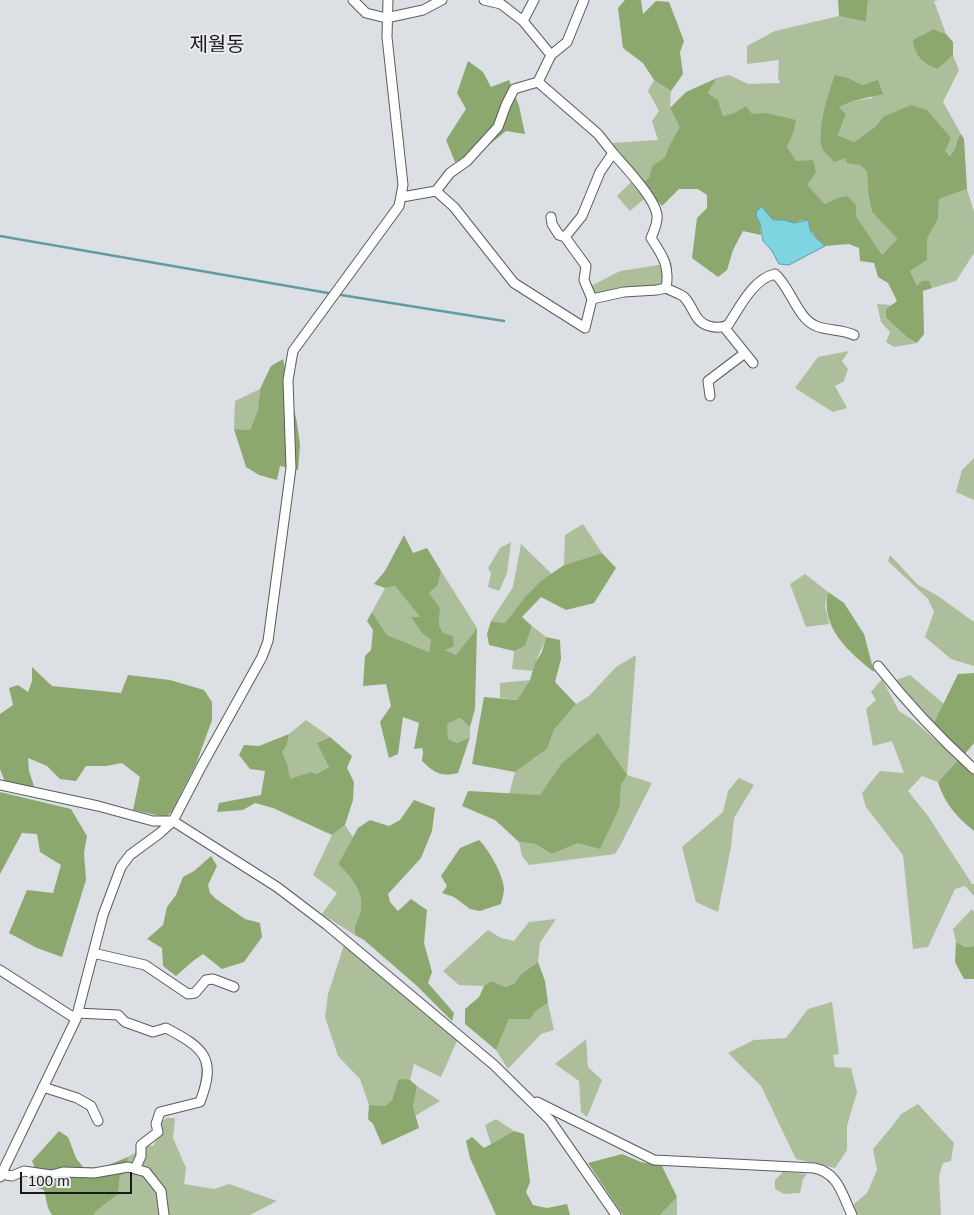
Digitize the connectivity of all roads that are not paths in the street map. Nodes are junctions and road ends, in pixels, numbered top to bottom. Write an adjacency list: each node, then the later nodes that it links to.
1 (353, 0): 7 (street)
2 (388, 0): 7 (street)
3 (484, 0): 8 (street)
4 (534, 0): 8 (street)
5 (584, 0): 9 (street)
6 (436, 1): 7 (street)
7 (386, 18): 13 (street)
8 (523, 21): 9 (street)
9 (550, 55): 10 (street)
10 (538, 82): 11 (street); 12 (street)
11 (614, 153): 15 (street); 16 (street)
12 (436, 191): 13 (street); 17 (street)
13 (402, 197): 26 (street)
14 (551, 217): 15 (street)
15 (565, 237): 17 (street)
16 (666, 288): 17 (street); 18 (street)
17 (592, 299)
18 (724, 327): 19 (street); 20 (street)
19 (854, 335)
20 (745, 353): 21 (street); 22 (street)
21 (753, 363)
22 (710, 396)
23 (878, 666): 24 (street)
24 (974, 769)
25 (0, 785): 26 (street)
26 (173, 821): 27 (street); 32 (street)
27 (92, 953): 29 (street); 30 (street)
28 (0, 970): 30 (street)
29 (234, 988)
30 (76, 1016): 31 (street); 34 (street)
31 (43, 1086): 33 (street); 35 (street)
32 (528, 1097): 37 (street); 38 (street)
33 (98, 1121)
34 (135, 1169): 35 (street); 36 (street)
35 (0, 1175)
36 (164, 1215)
37 (616, 1215)
38 (852, 1215)

